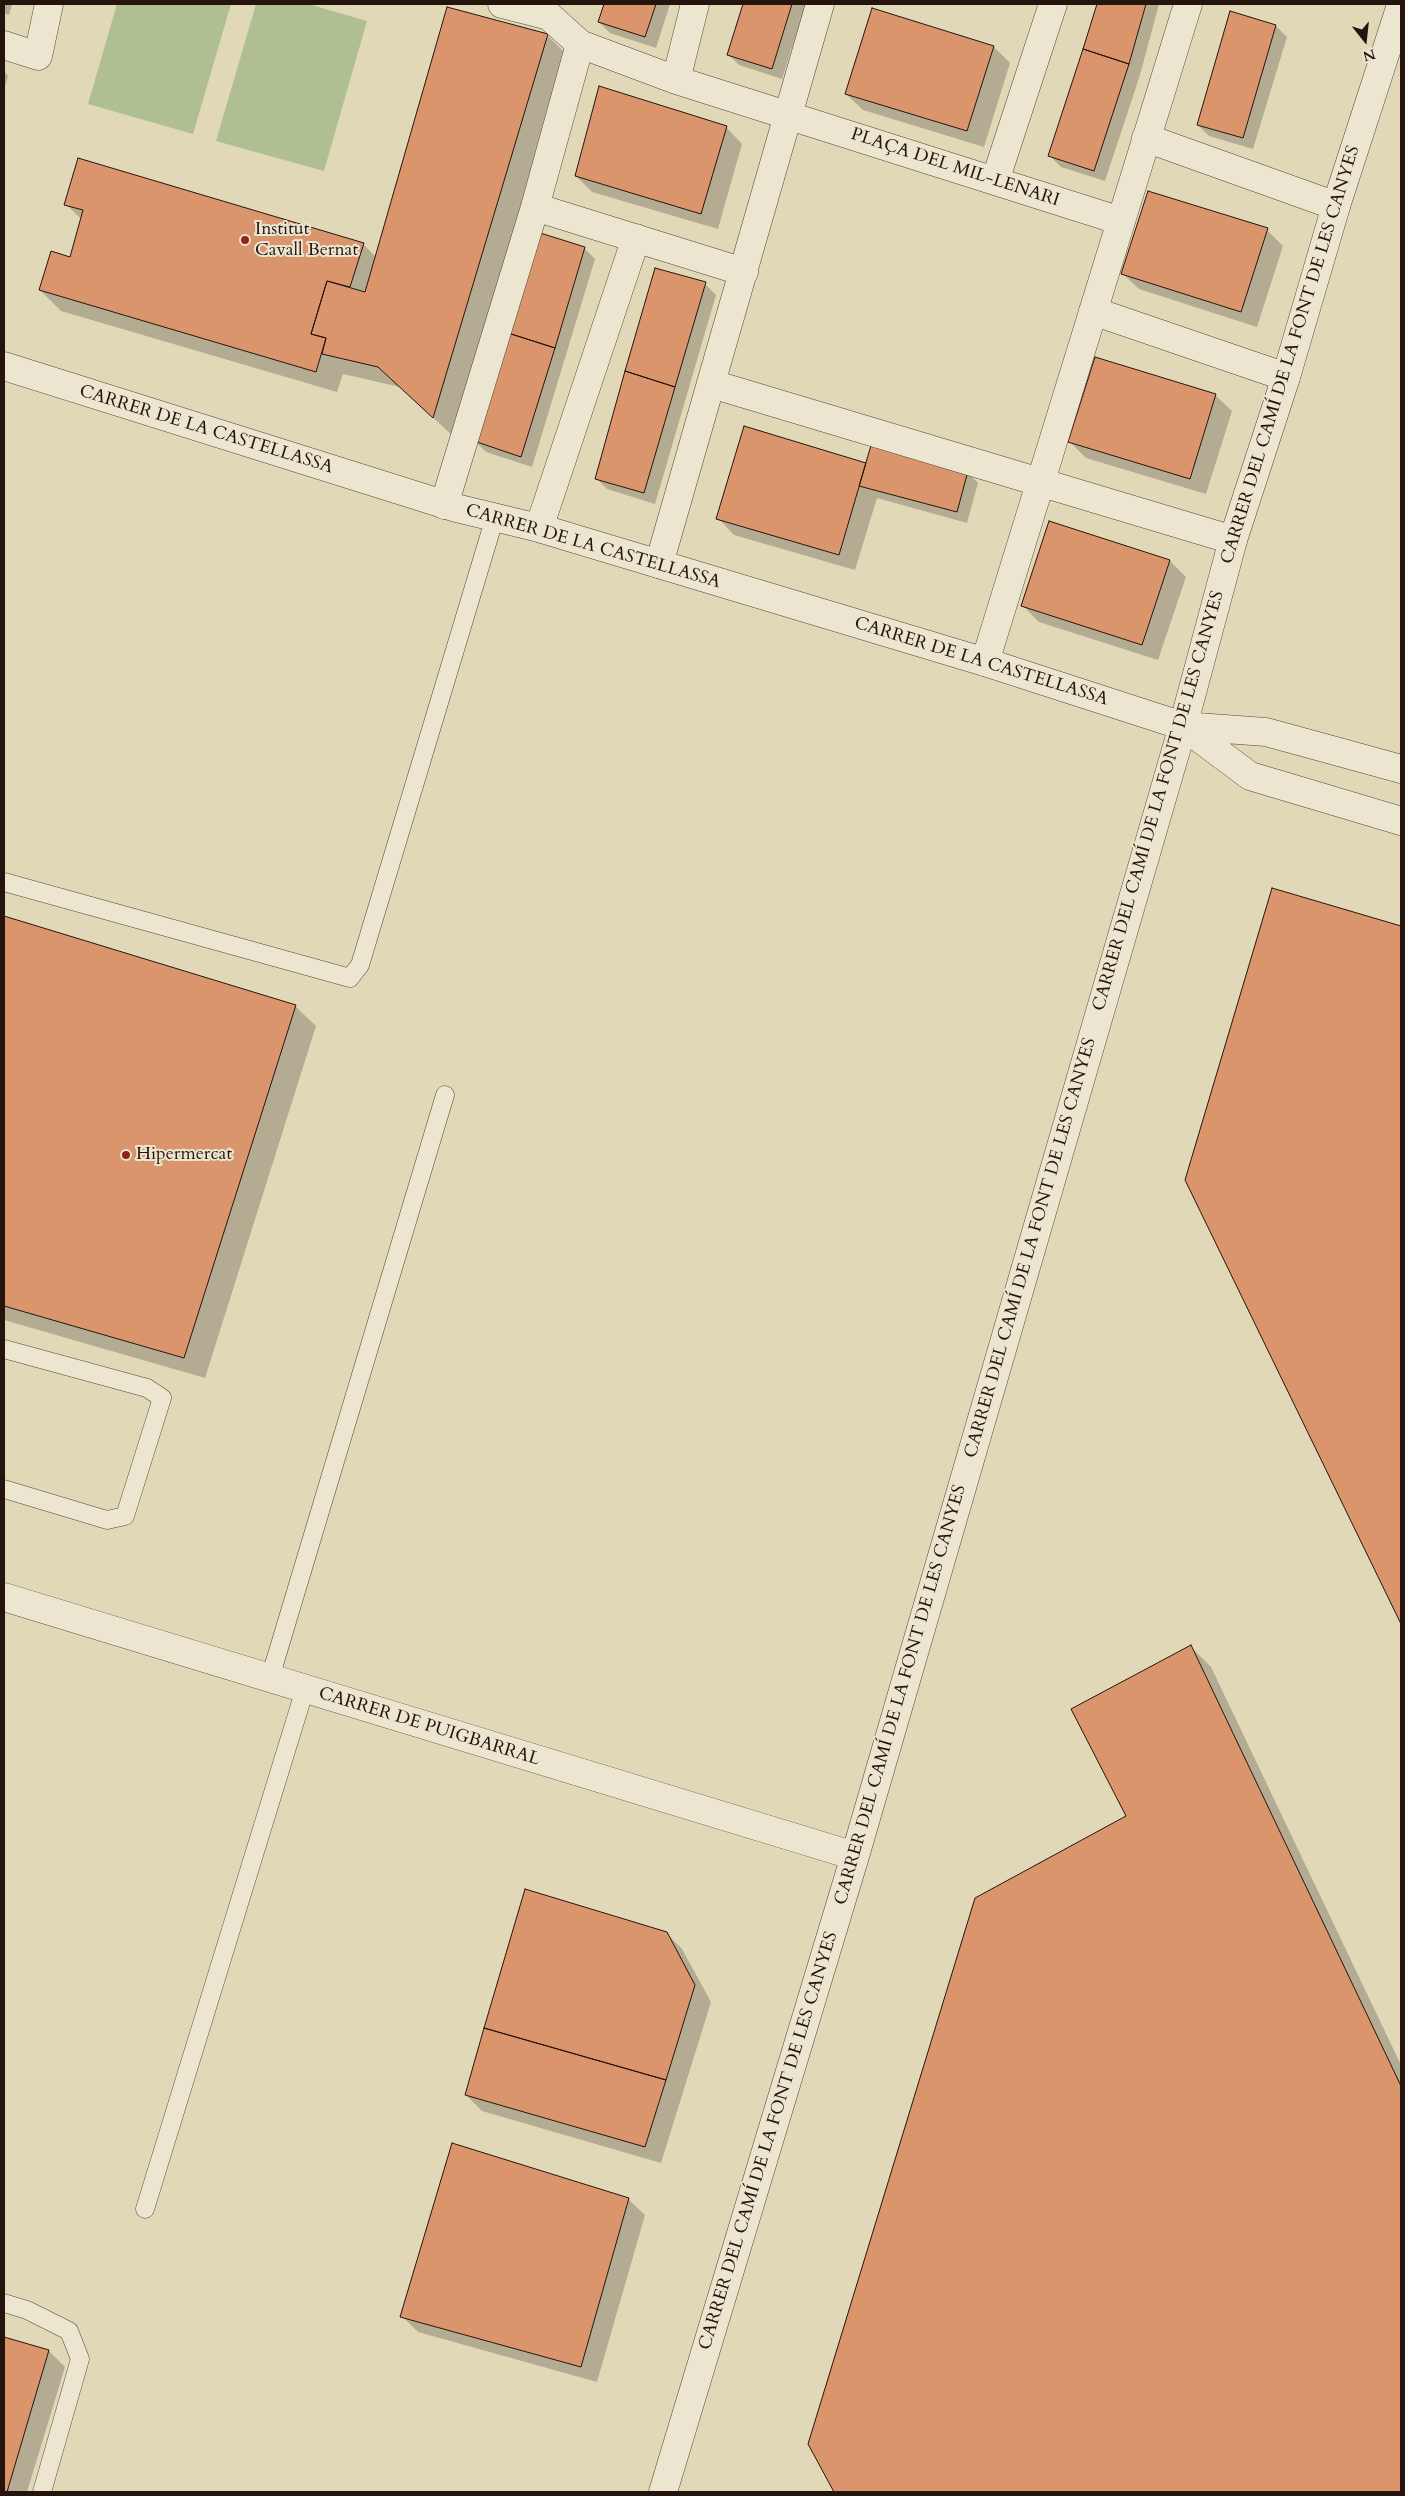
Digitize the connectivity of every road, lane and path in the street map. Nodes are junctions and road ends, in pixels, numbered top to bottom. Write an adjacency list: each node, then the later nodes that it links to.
1 (49, 4): 9 (street)
2 (502, 4): 8 (street)
3 (695, 4): 10 (street)
4 (820, 4): 11 (street)
5 (1053, 4): 13 (street)
6 (1188, 4): 12 (street)
7 (1401, 5): 14 (street, CARRER DEL CAMÍ DE LA FONT DE LES CANYES)
8 (580, 44): 10 (street, PLAÇA DEL MIL-LENARI); 15 (street)
9 (4, 45)
10 (676, 80): 11 (street, PLAÇA DEL MIL-LENARI)
11 (788, 115): 13 (street, PLAÇA DEL MIL-LENARI); 18 (street)
12 (1146, 138): 14 (street); 16 (street)
13 (995, 181): 16 (street, PLAÇA DEL MIL-LENARI)
14 (1336, 206): 21 (street, CARRER DEL CAMÍ DE LA FONT DE LES CANYES)
15 (535, 207): 17 (street); 24 (street)
16 (1121, 221): 19 (street)
17 (636, 238): 18 (street); 26 (street)
18 (744, 272): 22 (street)
19 (1093, 311): 21 (street); 23 (street)
20 (4, 366): 24 (street, CARRER DE LA CASTELLASSA)
21 (1286, 376): 27 (street, CARRER DEL CAMÍ DE LA FONT DE LES CANYES)
22 (712, 384): 23 (street); 28 (street)
23 (1041, 481): 27 (street); 29 (street)
24 (444, 505): 25 (street, CARRER DE LA CASTELLASSA)
25 (495, 517): 26 (street, CARRER DE LA CASTELLASSA); 33 (lane)
26 (540, 528): 28 (street, CARRER DE LA CASTELLASSA)
27 (1233, 540): 30 (street, CARRER DEL CAMÍ DE LA FONT DE LES CANYES)
28 (659, 564): 29 (street, CARRER DE LA CASTELLASSA)
29 (985, 662): 30 (street, CARRER DE LA CASTELLASSA)
30 (1183, 726): 31 (street, CARRER DE LA CASTELLASSA); 32 (street, CARRER DE LA CASTELLASSA); 40 (street, CARRER DEL CAMÍ DE LA FONT DE LES CANYES)
31 (1401, 769)
32 (1401, 821)
33 (4, 882)
34 (445, 1095): 38 (lane)
35 (4, 1349): 36 (lane)
36 (4, 1489)
37 (4, 1597): 38 (street, CARRER DE PUIGBARRAL)
38 (270, 1678): 39 (street, CARRER DE PUIGBARRAL)
39 (304, 1689): 40 (street, CARRER DE PUIGBARRAL); 41 (lane)
40 (855, 1856): 44 (street, CARRER DEL CAMÍ DE LA FONT DE LES CANYES)
41 (145, 2208)
42 (4, 2303): 43 (lane)
43 (42, 2492)
44 (663, 2492)

